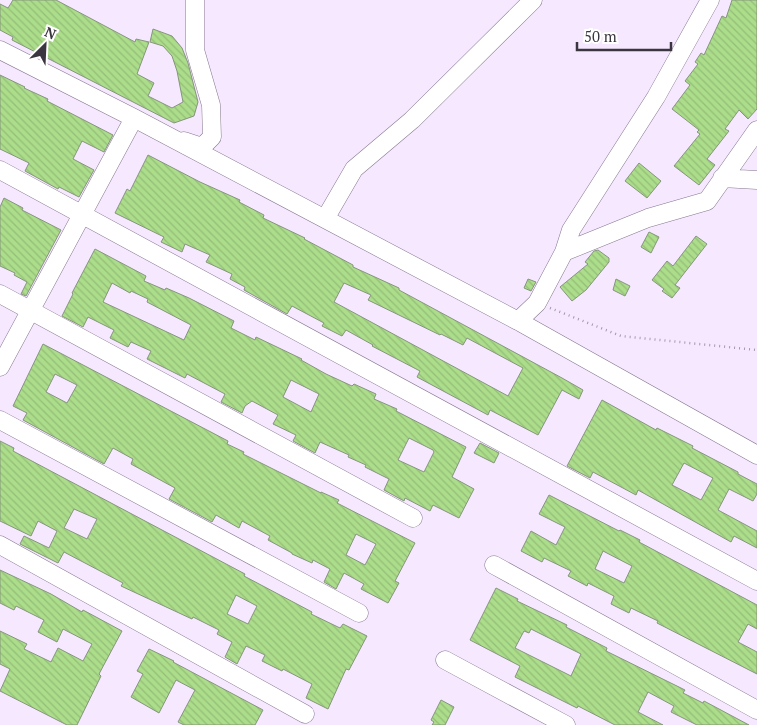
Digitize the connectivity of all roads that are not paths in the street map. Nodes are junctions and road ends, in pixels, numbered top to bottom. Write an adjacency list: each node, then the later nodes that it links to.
1 (195, 0): 7 (street)
2 (533, 0): 12 (street)
3 (710, 0): 13 (street)
4 (0, 50): 5 (street)
5 (134, 118): 7 (street); 11 (street)
6 (757, 130): 9 (street)
7 (168, 136): 12 (street)
8 (0, 170): 11 (street)
9 (722, 178): 10 (street); 13 (street)
10 (757, 180)
11 (81, 216): 15 (street); 23 (street)
12 (325, 219): 16 (street)
13 (564, 252): 16 (street)
14 (0, 294): 15 (street)
15 (30, 310): 17 (street); 20 (street)
16 (518, 321): 19 (street)
17 (0, 368)
18 (0, 420): 24 (street)
19 (757, 455)
20 (413, 518)
21 (0, 546): 27 (street)
22 (494, 565): 26 (street)
23 (757, 580)
24 (359, 614)
25 (445, 660): 28 (street)
26 (757, 710)
27 (305, 714)
28 (566, 725)

